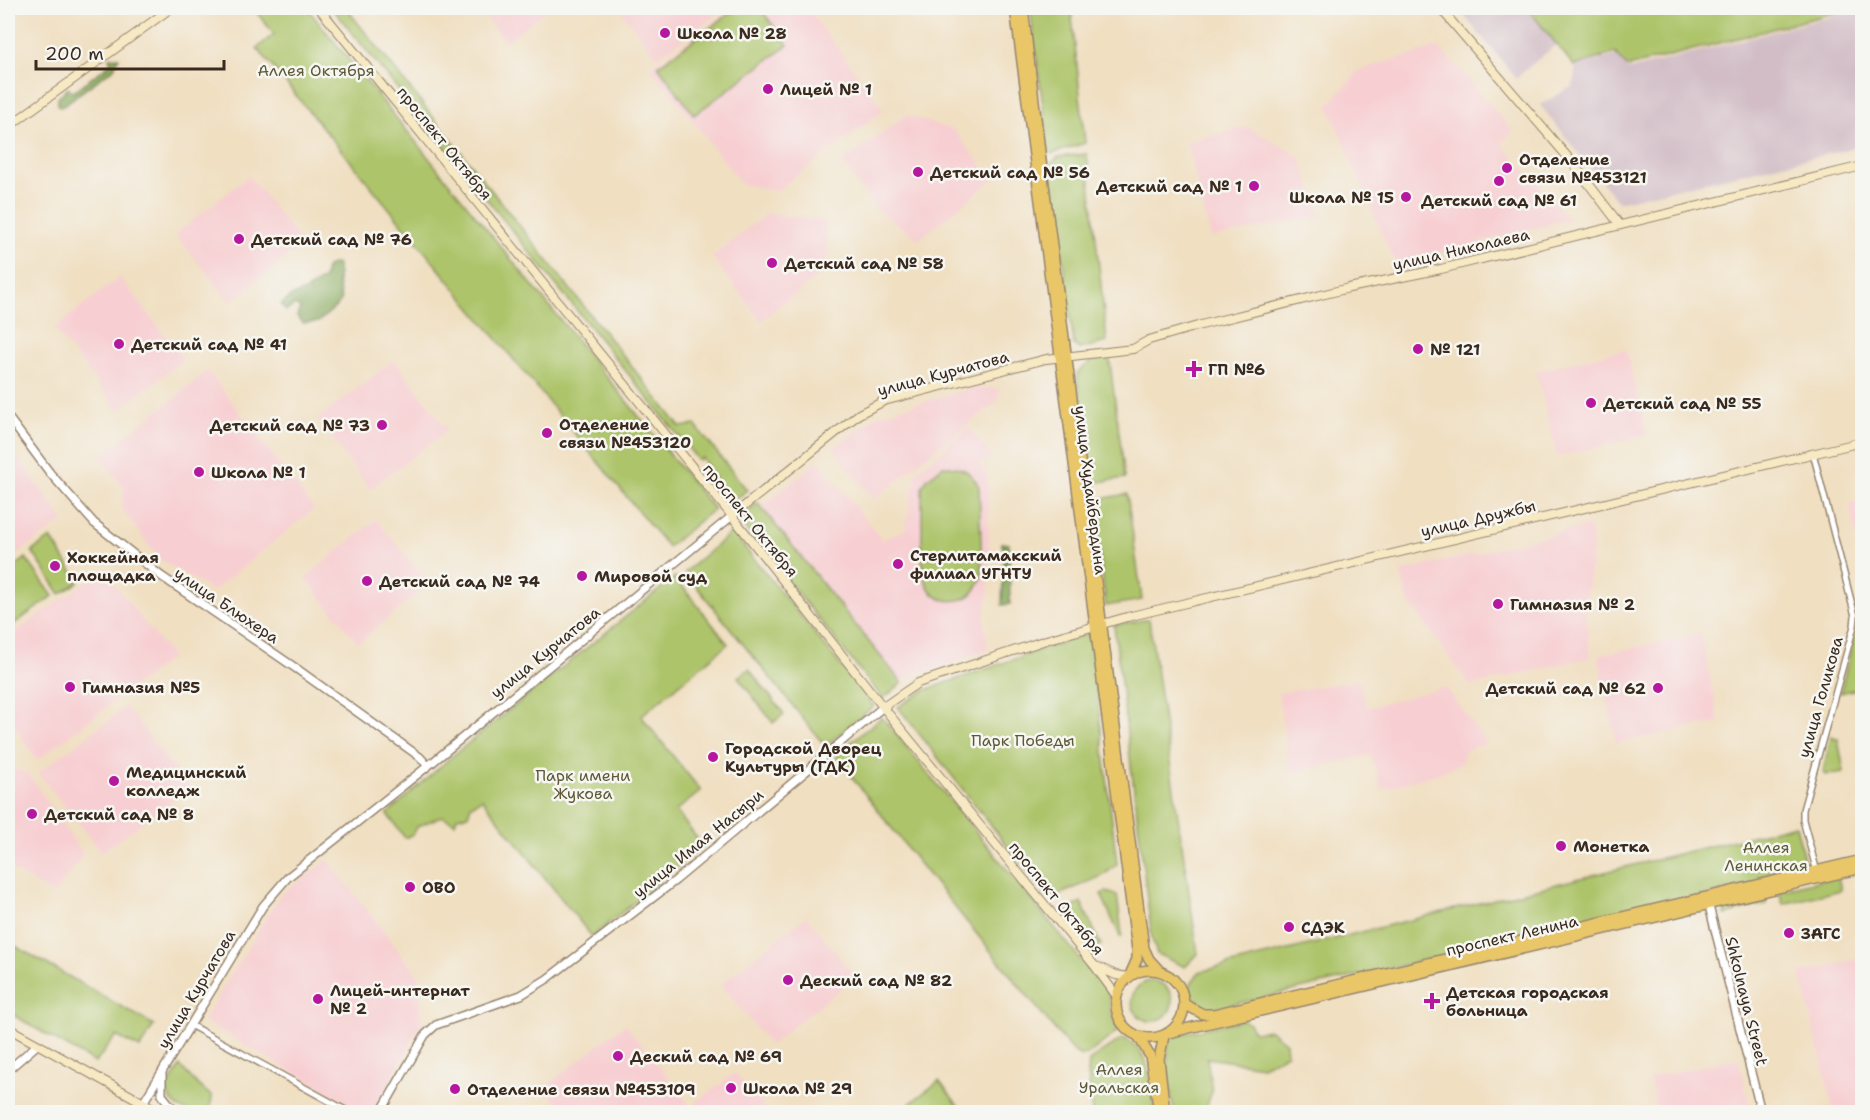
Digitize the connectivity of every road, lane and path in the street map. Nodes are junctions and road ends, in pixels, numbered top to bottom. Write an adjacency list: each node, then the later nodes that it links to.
1 (171, 8): 6 (main road)
2 (319, 8): 13 (main road, проспект Октября)
3 (1015, 8): 9 (main road, улица Худайбердина)
4 (1023, 8): 9 (main road, улица Худайбердина)
5 (1440, 8): 8 (main road)
6 (8, 127)
7 (1863, 166): 8 (main road, улица Николаева)
8 (1620, 225): 9 (main road, улица Николаева)
9 (1063, 356): 13 (main road, улица Курчатова); 14 (main road, улица Худайбердина)
10 (8, 417): 16 (street, улица Блюхера)
11 (1863, 442): 12 (main road, улица Дружбы)
12 (1813, 453): 14 (main road, улица Дружбы); 19 (street, улица Голикова)
13 (732, 516): 15 (main road, проспект Октября); 16 (street, улица Курчатова)
14 (1098, 625): 15 (main road, улица Имая Насыри); 22 (main road, улица Худайбердина); 23 (main road, улица Худайбердина)
15 (883, 707): 21 (main road, проспект Октября); 38 (street, улица Имая Насыри)
16 (429, 766): 26 (street, улица Курчатова)
17 (1863, 860): 19 (main road, проспект Ленина)
18 (1863, 868): 19 (main road, проспект Ленина)
19 (1817, 874): 20 (main road, проспект Ленина)
20 (1708, 901): 25 (main road, проспект Ленина); 28 (main road, проспект Ленина); 41 (street, Shkolnaya Street)
21 (1094, 964): 23 (main road); 24 (main road, проспект Октября)
22 (1159, 970): 23 (main road); 25 (main road)
23 (1129, 976): 24 (main road)
24 (1116, 995): 29 (main road)
25 (1184, 1004): 28 (main road)
26 (190, 1025): 31 (street, улица Курчатова); 37 (street)
27 (8, 1028): 30 (main road)
28 (1166, 1034): 29 (main road); 32 (main road)
29 (1138, 1036): 32 (main road)
30 (37, 1045): 33 (street); 34 (main road)
31 (163, 1069): 34 (street, улица Курчатова); 36 (street)
32 (1156, 1069): 39 (main road); 40 (main road)
33 (8, 1070)
34 (143, 1103): 35 (main road)
35 (160, 1113)
36 (176, 1113)
37 (349, 1113)
38 (381, 1113)
39 (1159, 1113)
40 (1166, 1113)
41 (1761, 1113)

